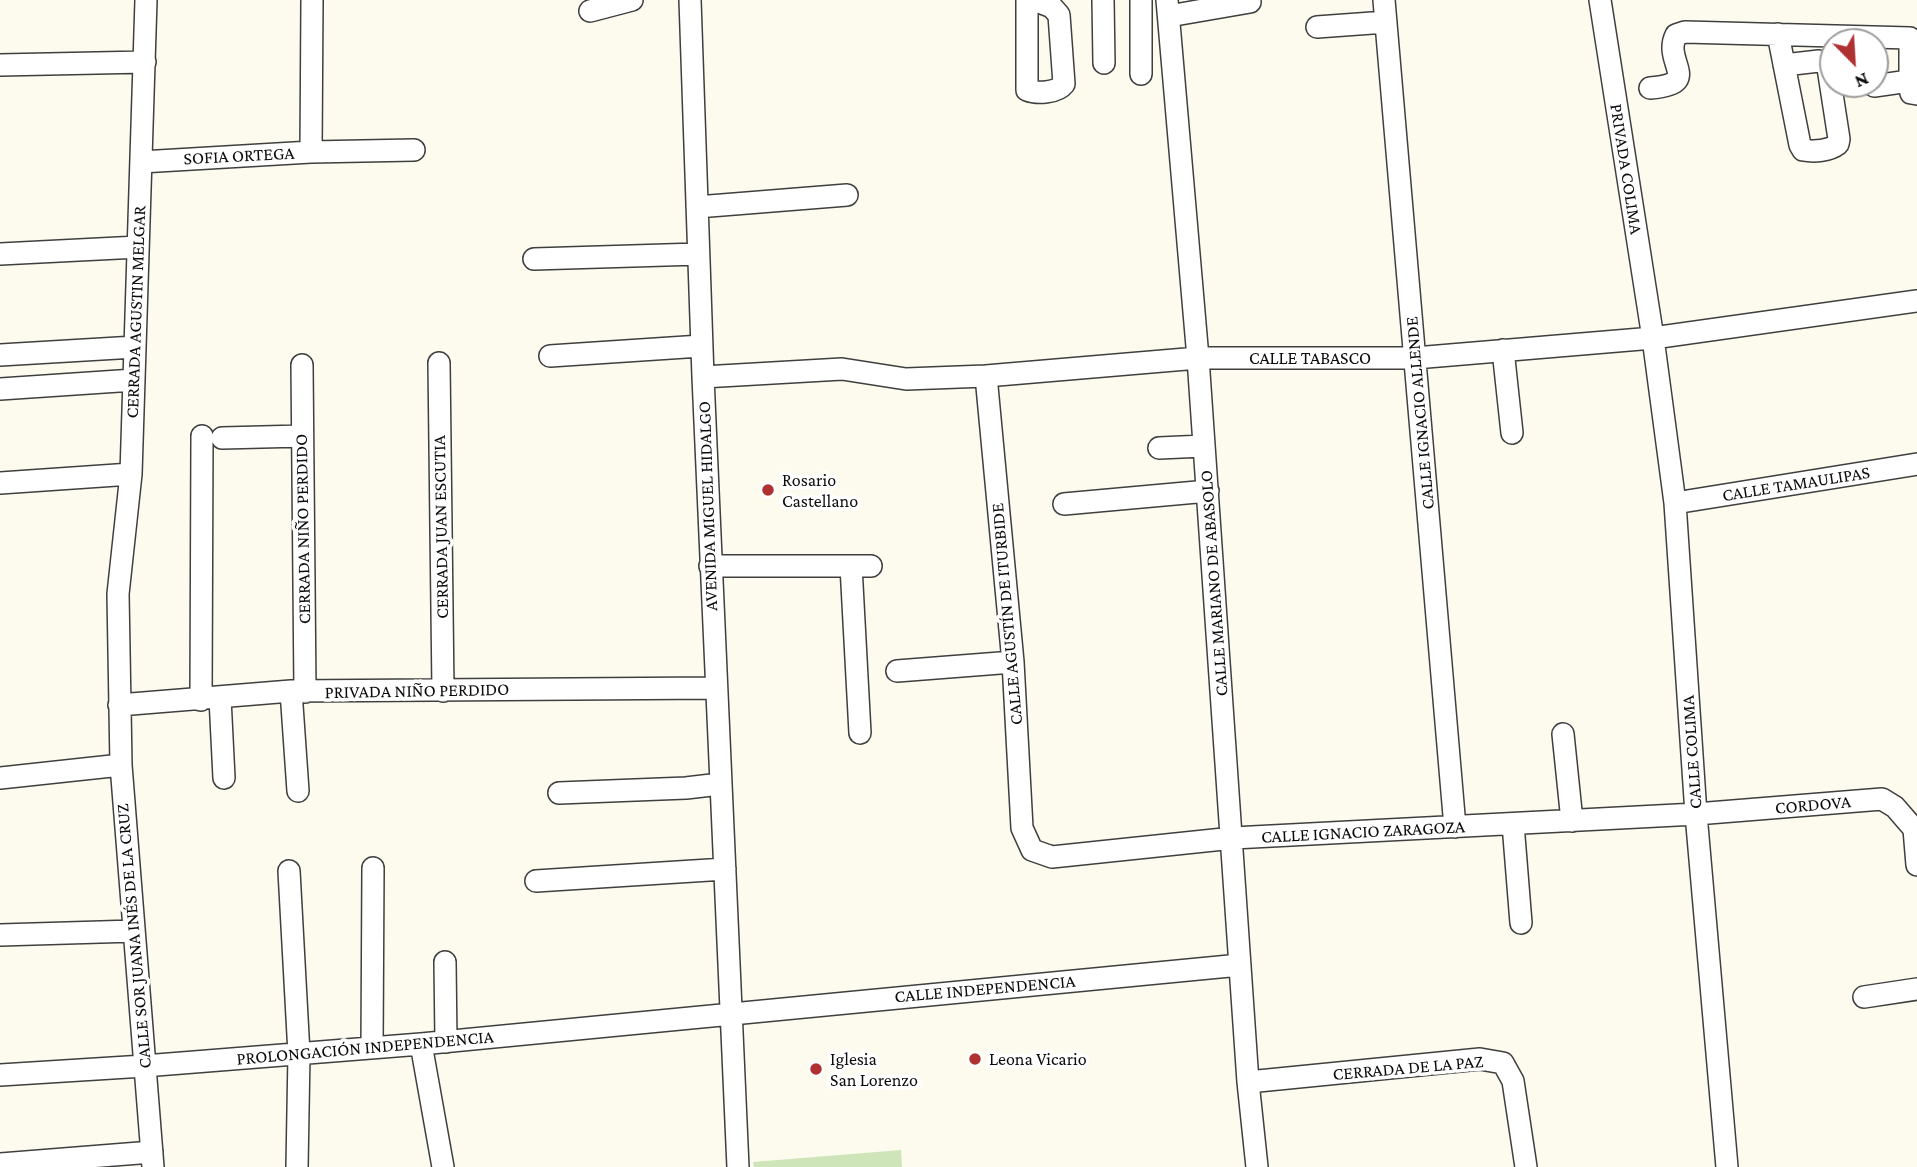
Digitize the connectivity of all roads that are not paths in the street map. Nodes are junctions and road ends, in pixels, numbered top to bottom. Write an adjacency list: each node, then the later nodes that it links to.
1 (146, 0): 18 (street, CERRADA AGUSTIN MELGAR)
2 (312, 0): 27 (street, SOFIA ORTEGA)
3 (632, 0): 13 (street)
4 (690, 0): 30 (street, AVENIDA MIGUEL HIDALGO)
5 (1027, 0): 6 (street)
6 (1034, 0)
7 (1103, 0): 19 (street)
8 (1141, 0): 22 (street)
9 (1384, 0): 14 (street, CALLE IGNACIO ALLENDE)
10 (1600, 0): 36 (street, PRIVADA COLIMA)
11 (1250, 2): 12 (street)
12 (1168, 8): 42 (street, CALLE MARIANO DE ABASOLO)
13 (590, 11)
14 (1386, 22): 15 (street); 43 (street, CALLE IGNACIO ALLENDE)
15 (1317, 27)
16 (1778, 34): 17 (street); 21 (street); 24 (street)
17 (1913, 39): 25 (street)
18 (145, 62): 20 (street); 28 (street, CERRADA AGUSTIN MELGAR)
19 (1104, 63)
20 (0, 65)
21 (1784, 65)
22 (1141, 74)
23 (1889, 87): 25 (street)
24 (1650, 88)
25 (1913, 88)
26 (414, 150): 27 (street)
27 (311, 152): 28 (street, SOFIA ORTEGA)
28 (141, 162): 31 (street, CERRADA AGUSTIN MELGAR)
29 (847, 195): 30 (street)
30 (697, 207): 33 (street, AVENIDA MIGUEL HIDALGO)
31 (138, 247): 32 (street); 38 (street, CERRADA AGUSTIN MELGAR)
32 (0, 254)
33 (698, 254): 34 (street); 37 (street, AVENIDA MIGUEL HIDALGO)
34 (534, 259)
35 (1917, 301): 36 (street, CALLE TABASCO)
36 (1653, 338): 39 (street, CALLE TABASCO); 58 (street, CALLE COLIMA)
37 (701, 346): 41 (street); 47 (street, AVENIDA MIGUEL HIDALGO)
38 (135, 347): 40 (street); 48 (street, CERRADA AGUSTIN MELGAR)
39 (1503, 350): 43 (street, CALLE TABASCO); 50 (street)
40 (0, 355)
41 (550, 356)
42 (1198, 358): 43 (street, CALLE TABASCO); 46 (street, CALLE TABASCO); 52 (street, CALLE MARIANO DE ABASOLO)
43 (1415, 358): 79 (street, CALLE IGNACIO ALLENDE)
44 (439, 363): 64 (street, CERRADA JUAN ESCUTIA)
45 (302, 365): 51 (street, CERRADA NIÑO PERDIDO)
46 (986, 376): 47 (street, CALLE TABASCO); 61 (street, CALLE AGUSTÍN DE ITURBIDE)
47 (702, 377): 60 (street, AVENIDA MIGUEL HIDALGO)
48 (134, 380): 49 (street); 55 (street, CERRADA AGUSTIN MELGAR)
49 (0, 389)
50 (1513, 433)
51 (302, 436): 65 (street, CERRADA NIÑO PERDIDO); 66 (street)
52 (1204, 446): 53 (street); 57 (street, CALLE MARIANO DE ABASOLO)
53 (1159, 448)
54 (1917, 464): 58 (street, CALLE TAMAULIPAS)
55 (131, 474): 56 (street); 67 (street, CERRADA AGUSTIN MELGAR)
56 (0, 483)
57 (1208, 491): 59 (street); 81 (street, CALLE MARIANO DE ABASOLO)
58 (1675, 503): 76 (street, CALLE COLIMA)
59 (1064, 504)
60 (710, 566): 63 (street, AVENIDA MIGUEL HIDALGO); 68 (street)
61 (1013, 662): 62 (street); 82 (street, CALLE AGUSTÍN DE ITURBIDE)
62 (897, 671)
63 (715, 688): 64 (street, PRIVADA NIÑO PERDIDO); 73 (street, AVENIDA MIGUEL HIDALGO)
64 (443, 691): 65 (street, PRIVADA NIÑO PERDIDO)
65 (298, 692): 66 (street, PRIVADA NIÑO PERDIDO); 74 (street, CERRADA NIÑO PERDIDO)
66 (211, 699): 67 (street, PRIVADA NIÑO PERDIDO); 72 (street)
67 (119, 705): 70 (street, CALLE SOR JUANA INÉS DE LA CRUZ)
68 (860, 733)
69 (1563, 734): 77 (street)
70 (121, 765): 71 (street); 89 (street, CALLE SOR JUANA INÉS DE LA CRUZ)
71 (0, 778)
72 (224, 778)
73 (720, 784): 75 (street); 85 (street, AVENIDA MIGUEL HIDALGO)
74 (298, 791)
75 (559, 793)
76 (1696, 814): 77 (street, CALLE IGNACIO ZARAGOZA); 80 (street, CORDOVA); 110 (street, CALLE COLIMA)
77 (1572, 821): 78 (street, CALLE IGNACIO ZARAGOZA)
78 (1513, 824): 79 (street, CALLE IGNACIO ZARAGOZA); 88 (street)
79 (1455, 827): 81 (street, CALLE IGNACIO ZARAGOZA)
80 (1915, 829): 83 (street)
81 (1233, 838): 82 (street, CALLE IGNACIO ZARAGOZA); 92 (street, CALLE MARIANO DE ABASOLO)
82 (1032, 850)
83 (1917, 865)
84 (373, 868): 98 (street)
85 (725, 869): 87 (street); 95 (street, AVENIDA MIGUEL HIDALGO)
86 (289, 871): 99 (street)
87 (536, 881)
88 (1521, 923)
89 (134, 931): 90 (street); 100 (street, CALLE SOR JUANA INÉS DE LA CRUZ)
90 (0, 935)
91 (445, 962): 96 (street)
92 (1240, 965): 95 (street, CALLE INDEPENDENCIA); 102 (street, CALLE MARIANO DE ABASOLO)
93 (1917, 989): 94 (street)
94 (1864, 996)
95 (730, 1013): 96 (street, PROLONGACIÓN INDEPENDENCIA); 107 (street, AVENIDA MIGUEL HIDALGO)
96 (446, 1042): 97 (street, PROLONGACIÓN INDEPENDENCIA)
97 (421, 1044): 98 (street, PROLONGACIÓN INDEPENDENCIA); 106 (street)
98 (372, 1047): 99 (street, PROLONGACIÓN INDEPENDENCIA)
99 (299, 1054): 100 (street, PROLONGACIÓN INDEPENDENCIA); 105 (street)
100 (144, 1066): 101 (street, PROLONGACIÓN INDEPENDENCIA); 103 (street, CALLE SOR JUANA INÉS DE LA CRUZ)
101 (0, 1075)
102 (1248, 1082): 108 (street, CALLE MARIANO DE ABASOLO); 109 (street, CERRADA DE LA PAZ)
103 (153, 1160): 104 (street)
104 (0, 1164)
105 (298, 1167)
106 (443, 1167)
107 (738, 1167)
108 (1257, 1167)
109 (1526, 1167)
110 (1727, 1167)

